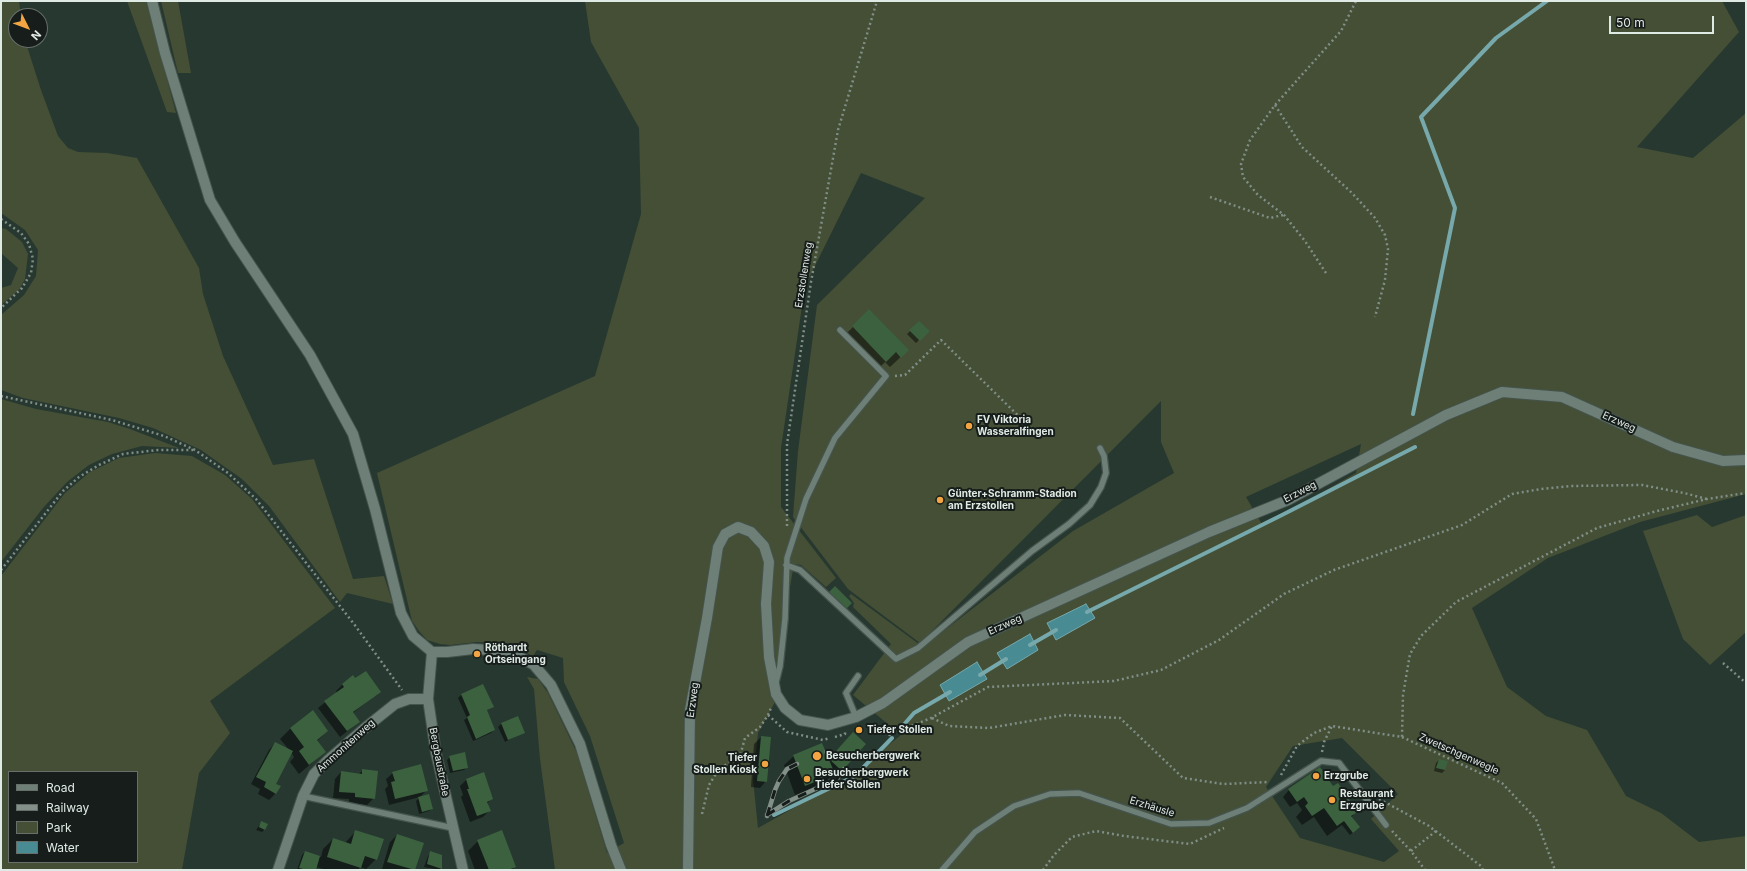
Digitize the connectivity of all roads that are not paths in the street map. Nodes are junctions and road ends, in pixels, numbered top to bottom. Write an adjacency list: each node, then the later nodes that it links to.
1 (152, 1): 6 (street)
2 (840, 330): 5 (lane)
3 (1100, 448): 5 (lane)
4 (1746, 460): 10 (street, Erzweg)
5 (786, 565): 8 (lane)
6 (432, 652): 9 (street, Bergbaustraße); 16 (street)
7 (858, 676): 10 (lane)
8 (775, 686): 10 (street, Erzweg); 17 (street, Erzweg)
9 (428, 699): 11 (street, Ammonitenweg); 13 (street, Bergbaustraße)
10 (856, 717)
11 (303, 796): 13 (lane); 14 (street, Ammonitenweg)
12 (1386, 825): 18 (lane, Erzhäusle)
13 (453, 828): 15 (street, Bergbaustraße)
14 (278, 870)
15 (463, 870)
16 (621, 870)
17 (688, 870)
18 (942, 870)

